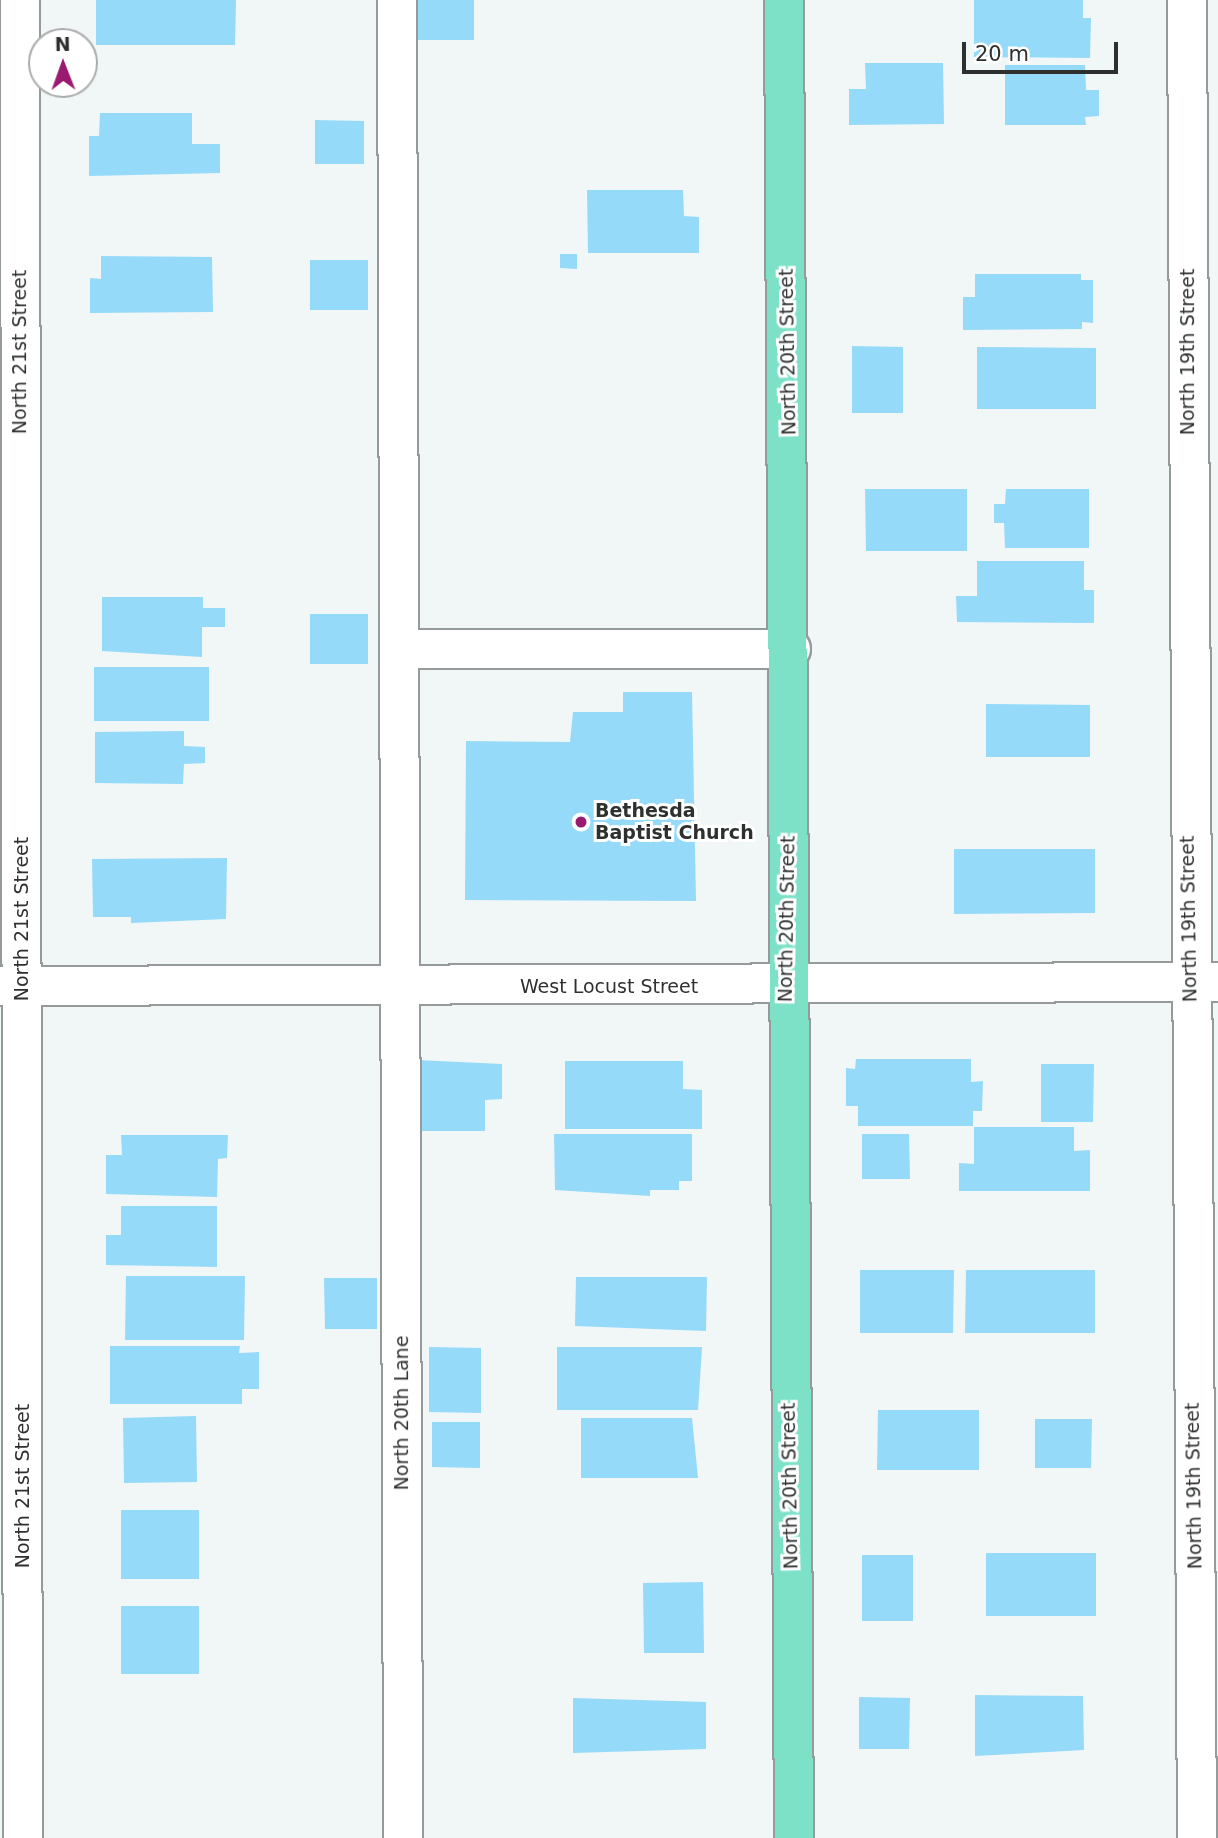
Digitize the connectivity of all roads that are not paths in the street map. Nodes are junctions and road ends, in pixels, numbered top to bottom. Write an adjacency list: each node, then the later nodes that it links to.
1 (20, 0): 9 (street, North 21st Street)
2 (397, 0): 5 (street, North 20th Lane)
3 (784, 0): 6 (main road, North 20th Street)
4 (1188, 0): 7 (street, North 19th Street)
5 (399, 649): 6 (street); 10 (street, North 20th Lane)
6 (792, 649): 8 (main road, North 20th Street)
7 (1204, 982): 8 (street, West Locust Street); 14 (street, North 19th Street)
8 (786, 985): 10 (street, West Locust Street); 13 (main road, North 20th Street)
9 (11, 986): 10 (street, West Locust Street); 11 (street, North 21st Street)
10 (400, 987): 12 (street, North 20th Lane)
11 (23, 1838)
12 (403, 1838)
13 (794, 1838)
14 (1198, 1838)

